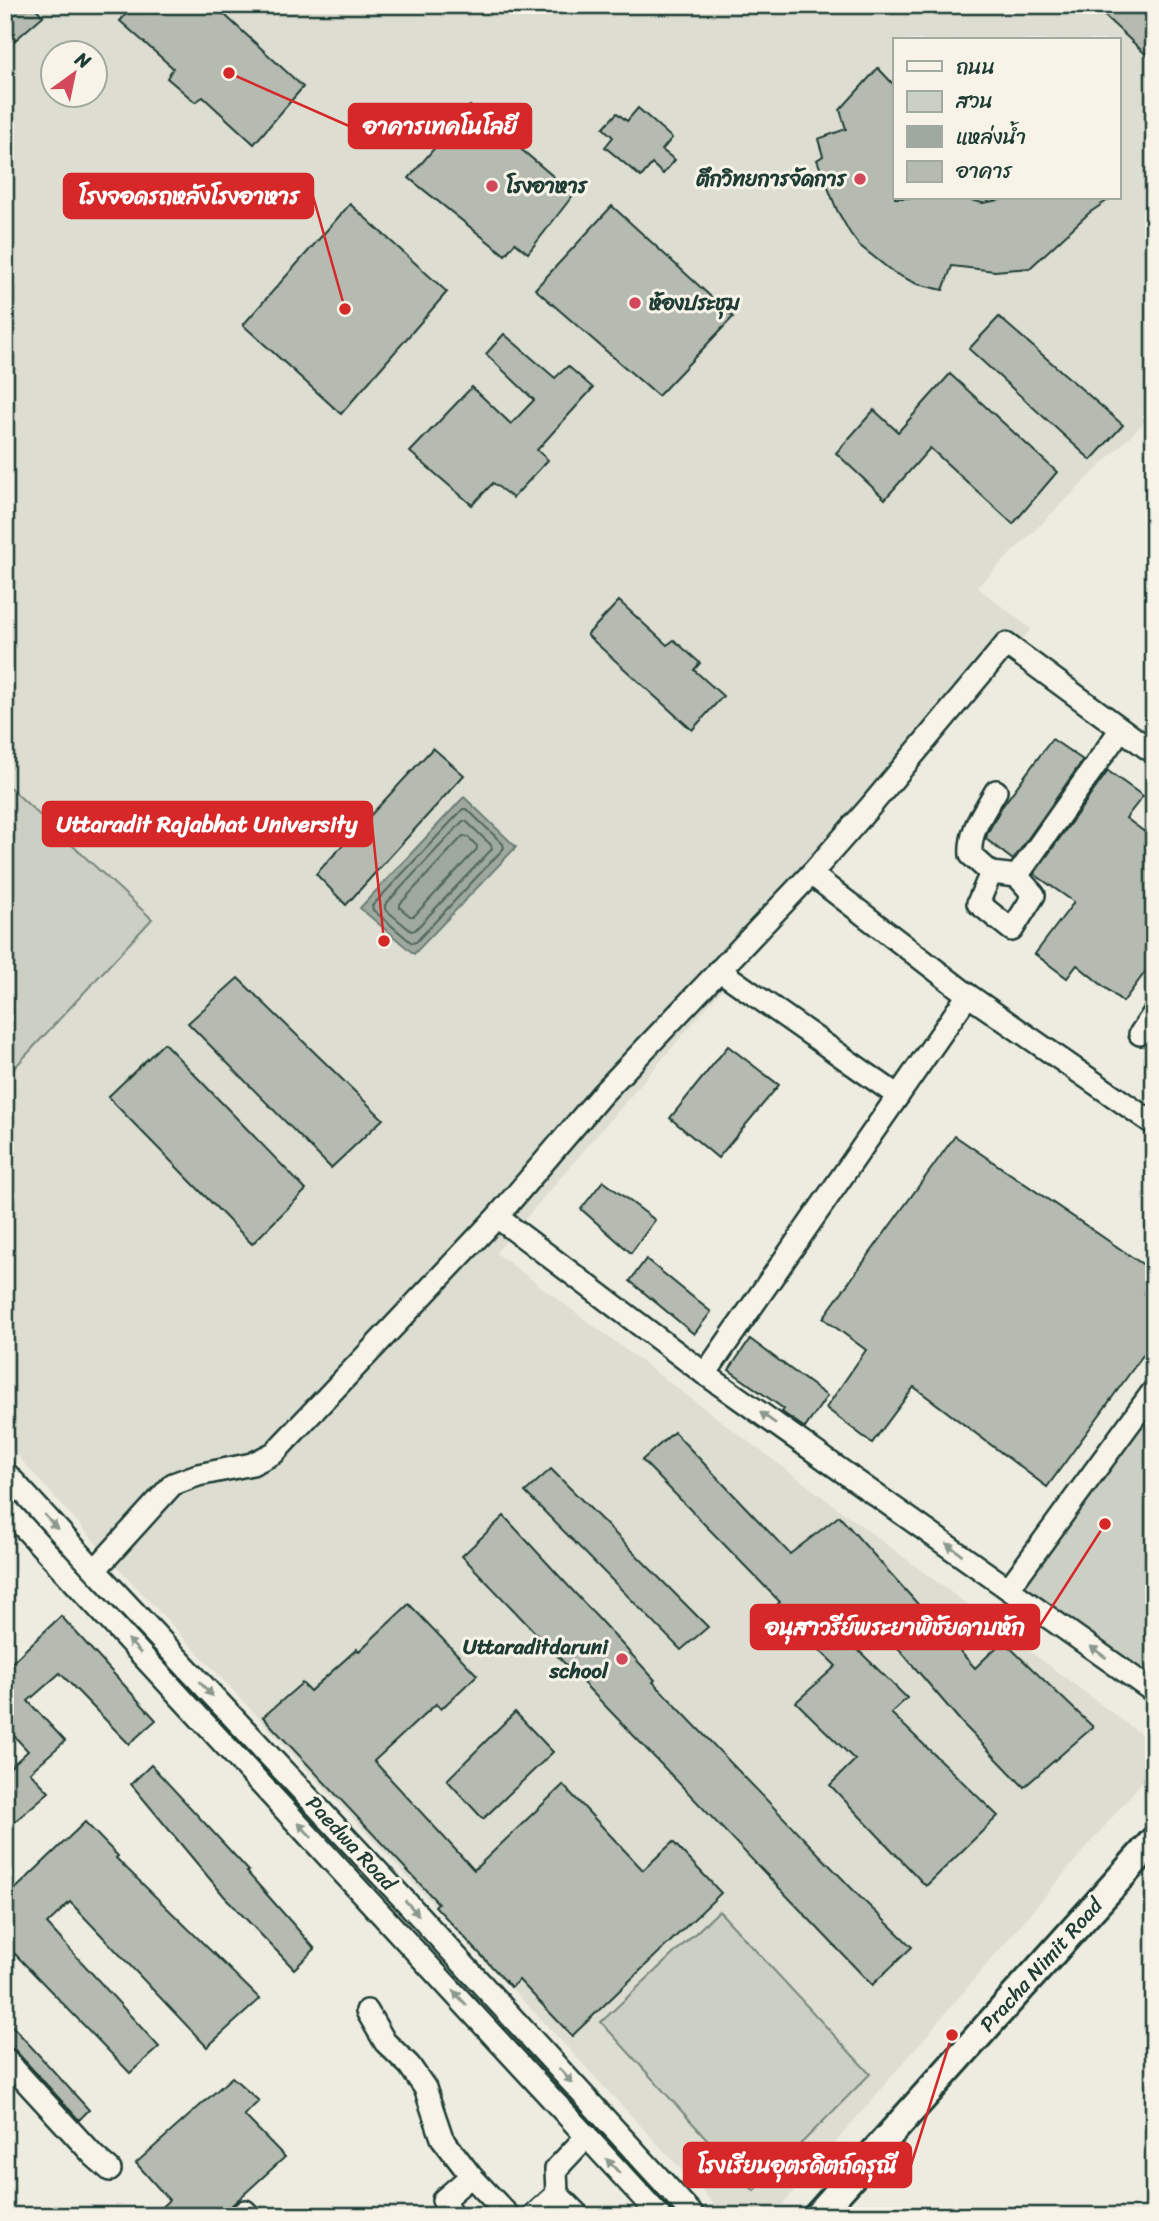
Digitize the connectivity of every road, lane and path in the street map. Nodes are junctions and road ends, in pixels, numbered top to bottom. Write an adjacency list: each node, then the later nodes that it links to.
1 (1121, 729): 2 (street); 5 (street); 6 (street)
2 (1154, 753)
3 (996, 791): 4 (street)
4 (991, 873): 6 (street); 6 (street)
5 (811, 874): 7 (street); 8 (street)
6 (1017, 876)
7 (719, 970): 11 (street); 13 (street)
8 (968, 995): 11 (street); 12 (street)
9 (1154, 1013): 10 (street)
10 (1140, 1034)
11 (898, 1096): 14 (street)
12 (1154, 1124)
13 (496, 1217): 14 (street); 18 (street)
14 (705, 1374): 19 (street, one-way to 14)
15 (1154, 1390): 19 (street)
16 (5, 1472): 18 (street, Paedwa Road, one-way to 18)
17 (5, 1507): 24 (street, one-way to 17)
18 (95, 1570): 35 (street, Paedwa Road, one-way to 35)
19 (1009, 1588): 20 (street, one-way to 19)
20 (1154, 1692)
21 (1153, 1843): 36 (main road, Pracha Nimit Road)
22 (367, 2011): 26 (street)
23 (5, 2059): 25 (street)
24 (587, 2136): 27 (street); 34 (street, one-way to 24)
25 (110, 2170)
26 (471, 2176): 30 (street); 31 (street)
27 (556, 2193): 32 (street); 33 (street)
28 (239, 2216): 29 (street)
29 (250, 2216)
30 (452, 2216)
31 (509, 2216)
32 (533, 2216)
33 (579, 2216)
34 (660, 2216)
35 (694, 2216)
36 (817, 2216)

